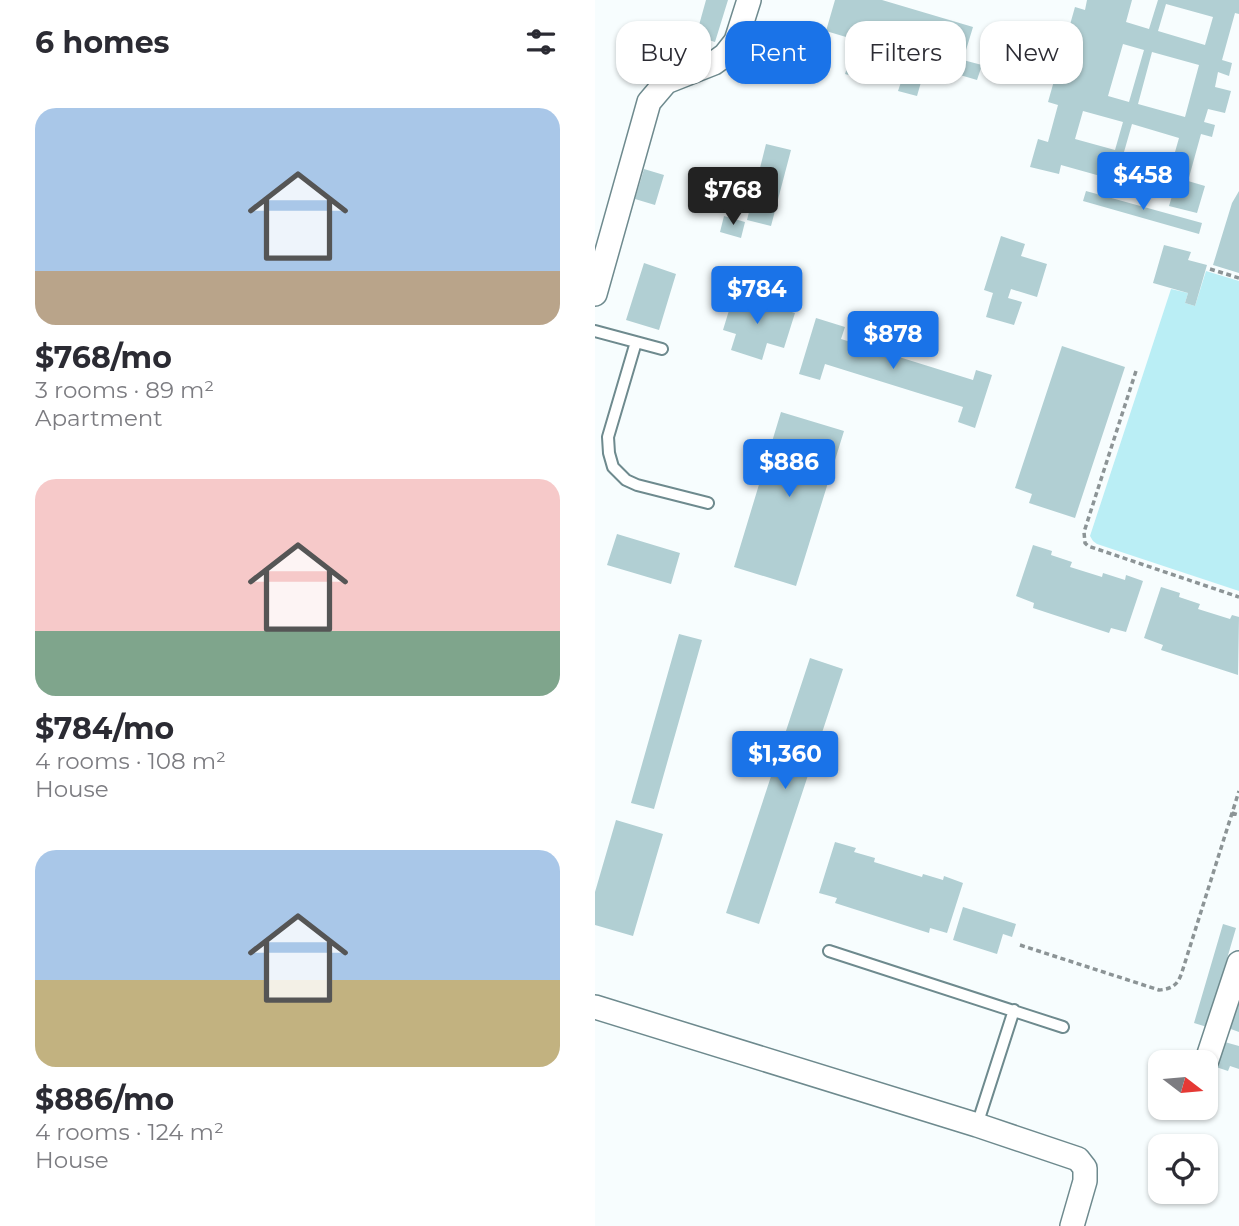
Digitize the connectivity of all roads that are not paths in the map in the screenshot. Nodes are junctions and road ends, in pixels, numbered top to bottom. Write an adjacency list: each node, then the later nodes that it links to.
1 (749, 0): 2 (street)
2 (595, 294)
3 (595, 331): 4 (lane)
4 (636, 342): 5 (lane); 6 (lane)
5 (662, 349)
6 (708, 503)
7 (829, 951): 10 (lane)
8 (1239, 962): 12 (street)
9 (595, 1007): 13 (street)
10 (1014, 1010): 11 (lane); 13 (lane)
11 (1063, 1027)
12 (1210, 1050)
13 (977, 1125): 14 (street)
14 (1072, 1226)

